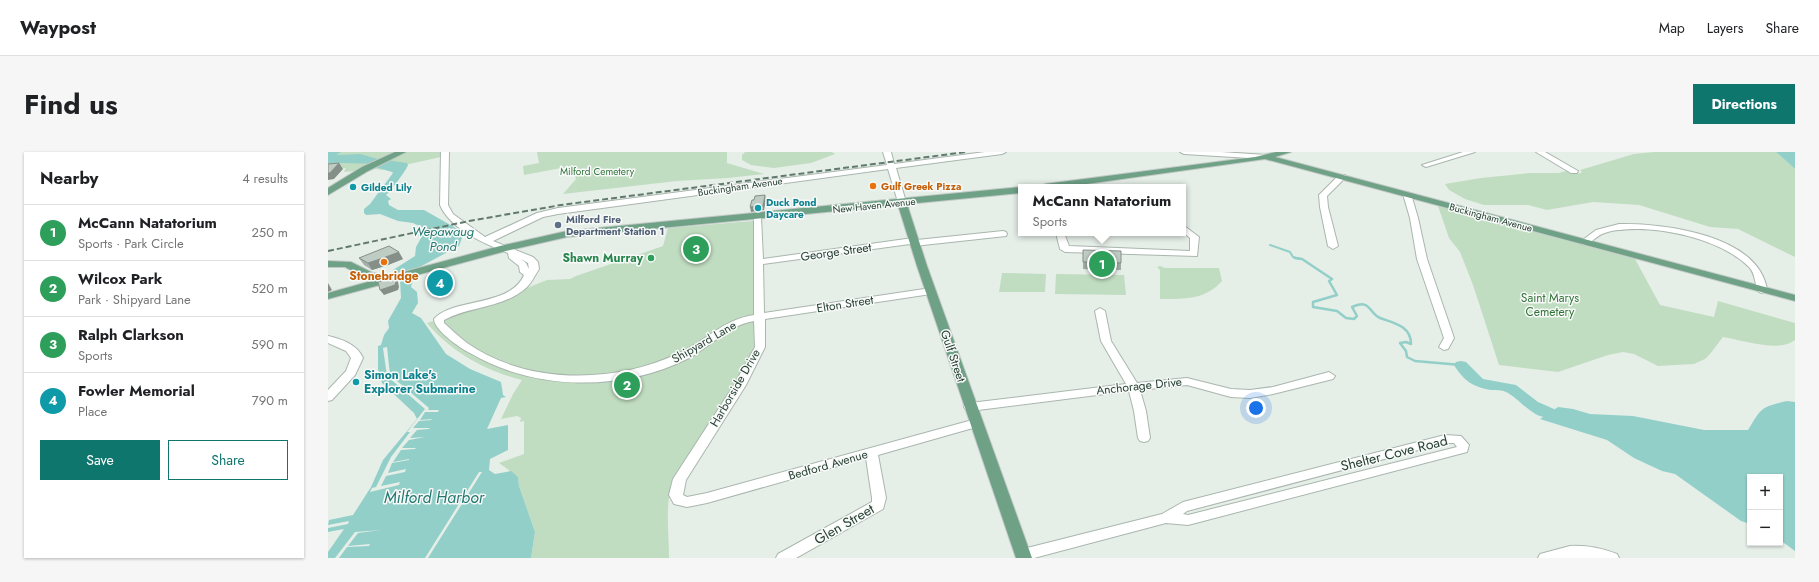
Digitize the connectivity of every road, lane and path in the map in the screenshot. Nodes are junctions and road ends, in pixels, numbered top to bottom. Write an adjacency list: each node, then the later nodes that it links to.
1 (445, 152): 23 (street)
2 (890, 152): 11 (street, Gulf Street)
3 (1002, 152): 11 (street, Buckingham Avenue)
4 (1184, 152): 9 (street, Buckingham Avenue)
5 (1287, 152): 9 (main road)
6 (1471, 152): 10 (street)
7 (1540, 152): 12 (street)
8 (392, 155): 16 (main road)
9 (1266, 157): 13 (main road, Buckingham Avenue); 14 (main road)
10 (1426, 165)
11 (890, 166): 18 (street, Gulf Street); 23 (street, Buckingham Avenue)
12 (1574, 171)
13 (1342, 177): 17 (main road, Buckingham Avenue); 26 (street)
14 (1067, 184)
15 (1018, 190): 18 (main road, New Haven Avenue)
16 (328, 192)
17 (1407, 194): 25 (main road, Buckingham Avenue); 39 (street)
18 (902, 202): 19 (main road, New Haven Avenue); 24 (main road, Gulf Street)
19 (757, 217): 27 (main road, New Haven Avenue); 28 (street, Harborside Drive)
20 (1186, 230): 22 (street)
21 (1003, 234): 24 (street, George Street)
22 (1061, 236)
23 (485, 241): 27 (street)
24 (914, 242): 28 (street, George Street); 33 (main road, Gulf Street)
25 (1584, 242): 32 (main road, Buckingham Avenue); 32 (street)
26 (1333, 246)
27 (508, 250): 31 (main road, New Haven Avenue); 37 (street, Shipyard Lane)
28 (758, 262): 37 (street, Harborside Drive)
29 (328, 264): 30 (main road)
30 (370, 276): 31 (main road); 34 (main road)
31 (395, 278): 34 (main road, New Haven Avenue)
32 (1762, 290): 35 (main road, Buckingham Avenue)
33 (931, 291): 37 (street, Elton Street); 43 (main road, Gulf Street)
34 (331, 295)
35 (1795, 298)
36 (1100, 311): 41 (street)
37 (760, 317): 49 (street, Harborside Drive)
38 (328, 338): 42 (street)
39 (1444, 347)
40 (1329, 376): 41 (street, Anchorage Drive)
41 (1133, 386): 43 (street, Anchorage Drive); 45 (street)
42 (328, 397)
43 (970, 407): 44 (main road, Gulf Street)
44 (976, 423): 46 (street, Bedford Avenue); 51 (main road, Gulf Street)
45 (1144, 438)
46 (871, 452): 49 (street, Bedford Avenue); 52 (street, Glen Street)
47 (1296, 477): 48 (street); 48 (street, Shelter Cove Road); 50 (street, Shelter Cove Road)
48 (1305, 490): 50 (street, Shelter Cove Road)
49 (680, 501)
50 (1166, 518): 51 (street, Shelter Cove Road)
51 (1023, 557)
52 (783, 558)
53 (1545, 558): 54 (street)
54 (1612, 558)

